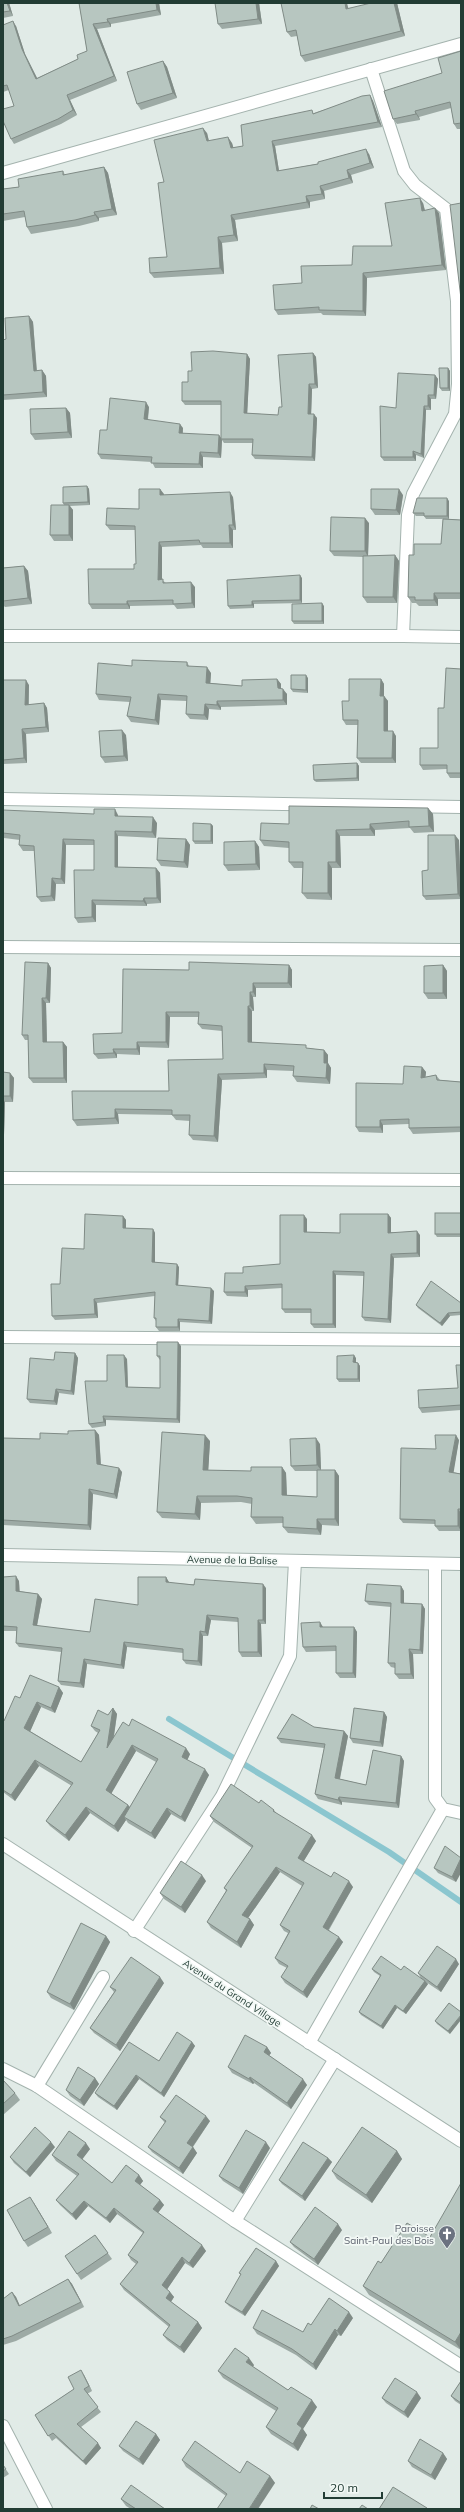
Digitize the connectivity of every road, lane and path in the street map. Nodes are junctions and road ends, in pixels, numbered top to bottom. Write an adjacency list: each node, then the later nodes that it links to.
1 (461, 44): 2 (street)
2 (371, 69): 3 (street); 5 (street)
3 (3, 173)
4 (3, 636): 5 (street)
5 (403, 636): 6 (street)
6 (461, 638)
7 (3, 799): 8 (street)
8 (461, 807)
9 (3, 946): 10 (street)
10 (461, 950)
11 (3, 1178): 12 (street)
12 (461, 1180)
13 (3, 1337): 14 (street)
14 (461, 1340)
15 (3, 1555): 16 (street, Avenue de la Balise)
16 (295, 1561): 17 (street, Avenue de la Balise); 22 (street)
17 (435, 1564): 18 (street, Avenue de la Balise); 19 (street)
18 (461, 1564)
19 (443, 1809): 20 (street); 24 (street)
20 (461, 1813)
21 (3, 1844): 22 (street, Avenue du Grand Village)
22 (134, 1931): 24 (street, Avenue du Grand Village)
23 (103, 1977): 27 (street)
24 (309, 2043): 25 (street, Avenue du Grand Village)
25 (335, 2059): 28 (street, Avenue du Grand Village); 29 (street)
26 (3, 2069): 27 (street)
27 (37, 2086): 29 (street)
28 (461, 2141)
29 (235, 2221): 30 (street)
30 (461, 2366)
31 (3, 2426): 32 (street)
32 (46, 2509)

